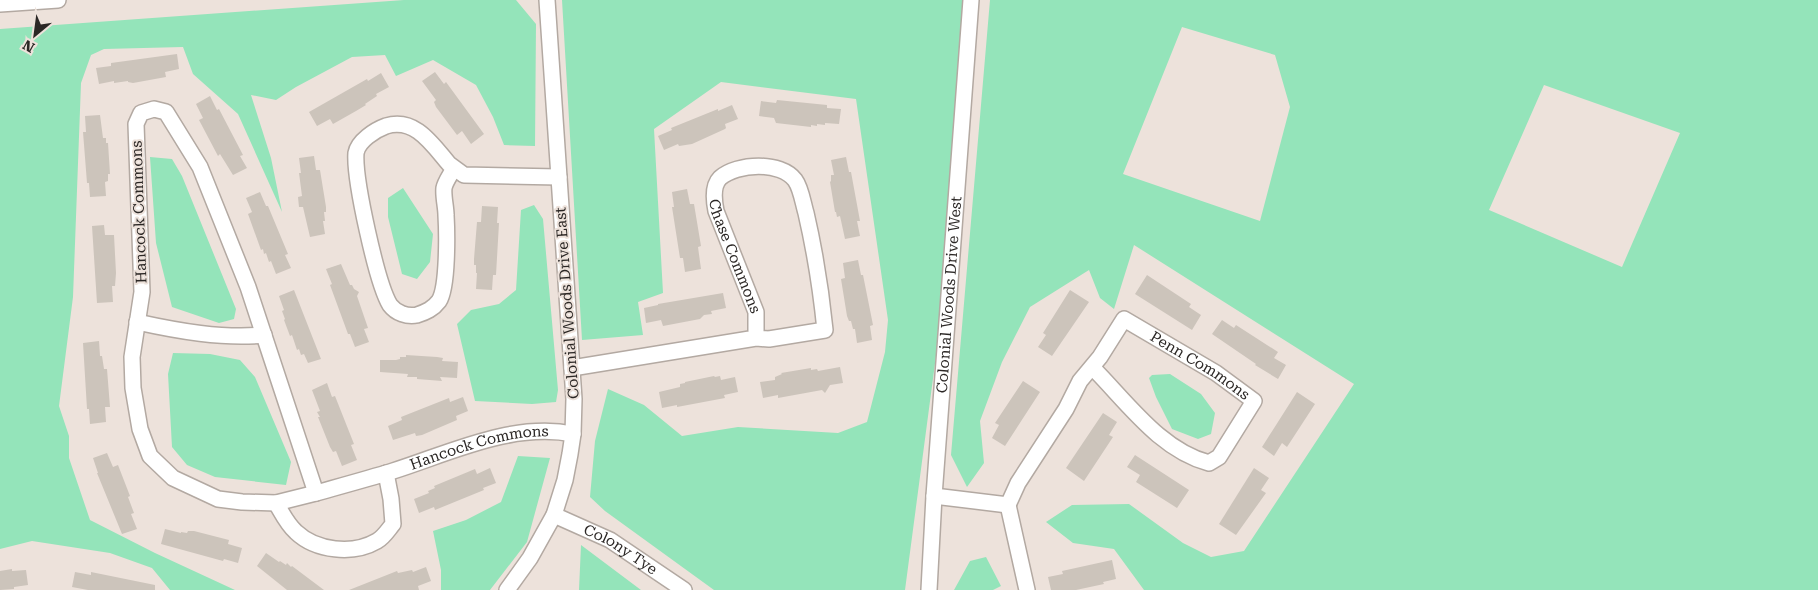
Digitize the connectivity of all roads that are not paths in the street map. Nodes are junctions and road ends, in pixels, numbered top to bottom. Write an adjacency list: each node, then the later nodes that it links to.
1 (58, 0): 4 (street)
2 (547, 0): 6 (street, Colonial Woods Drive East)
3 (971, 0): 15 (street, Colonial Woods Drive West)
4 (0, 4)
5 (454, 168): 5 (street); 6 (street)
6 (559, 177): 11 (street, Colonial Woods Drive East)
7 (137, 322): 8 (street); 8 (street, Hancock Commons); 16 (street, Hancock Commons)
8 (264, 335): 14 (street, Hancock Commons)
9 (756, 338): 9 (street, Chase Commons); 11 (street, Chase Commons)
10 (1092, 367): 10 (street, Penn Commons); 17 (street, Penn Commons)
11 (572, 368): 12 (street, Colonial Woods Drive East)
12 (573, 434): 13 (street, Hancock Commons); 18 (street, Colonial Woods Drive East)
13 (386, 473): 14 (street, Hancock Commons); 16 (street)
14 (316, 493): 16 (street, Hancock Commons)
15 (934, 496): 17 (street); 21 (street, Colonial Woods Drive West)
16 (276, 503)
17 (1008, 505): 22 (street)
18 (554, 514): 19 (street, Colonial Woods Drive East); 20 (street, Colony Tye)
19 (507, 590)
20 (684, 590)
21 (929, 590)
22 (1027, 590)

